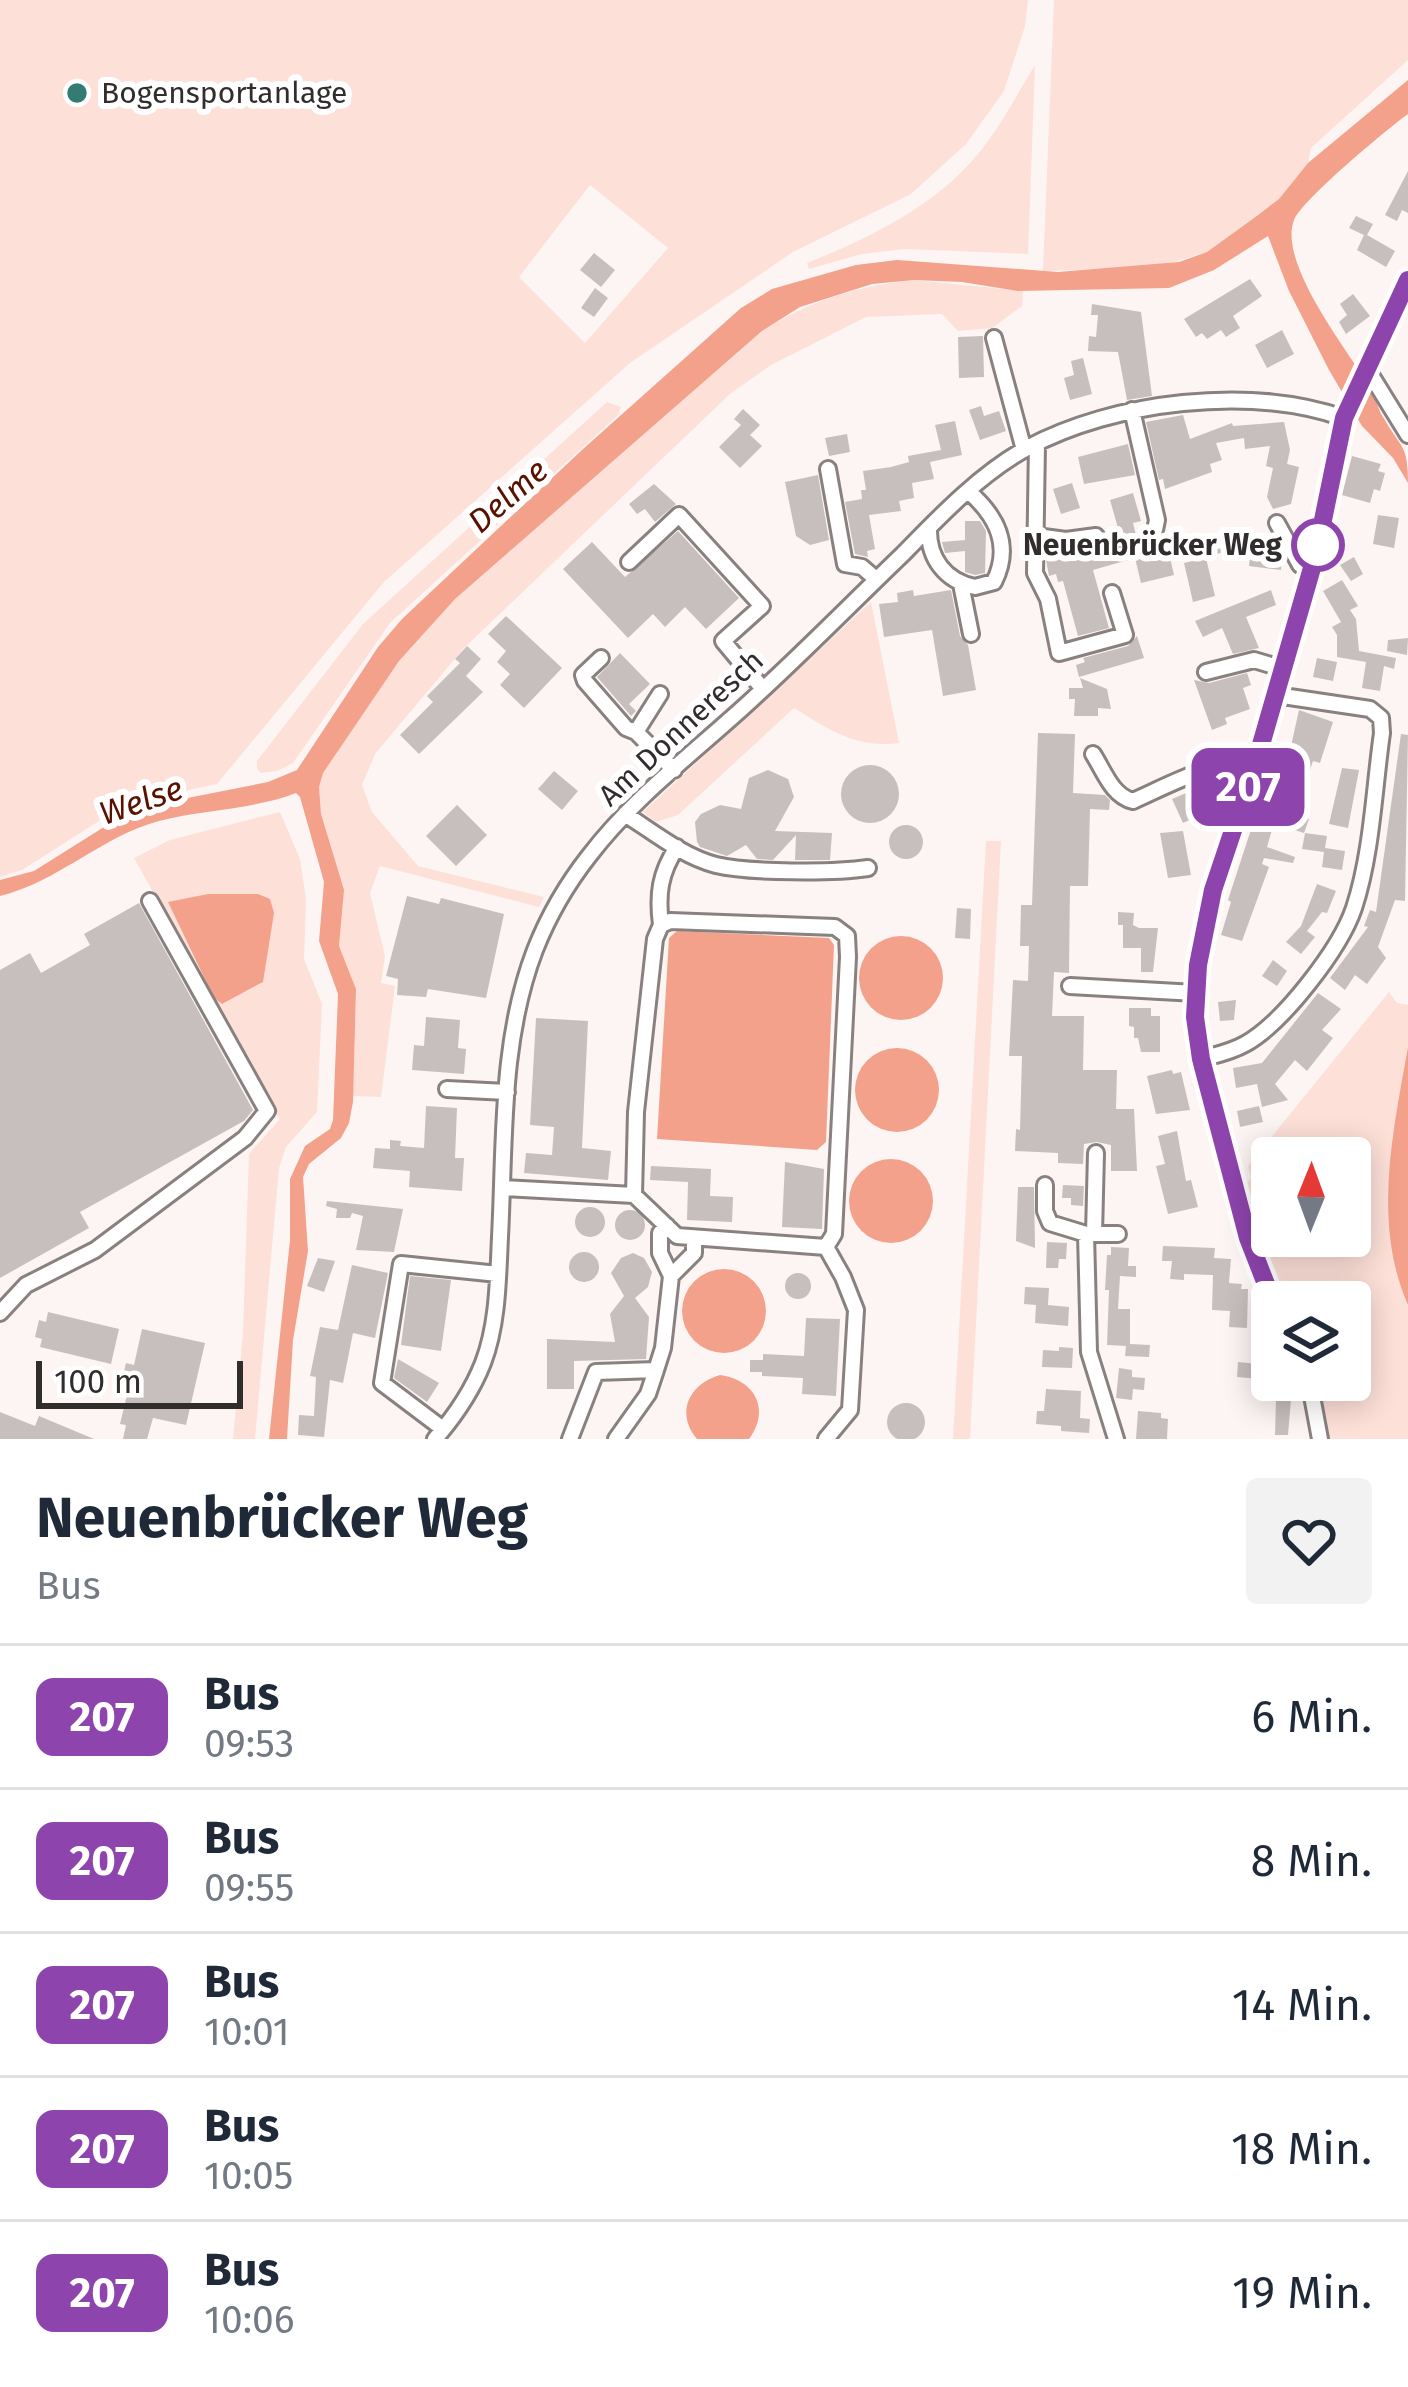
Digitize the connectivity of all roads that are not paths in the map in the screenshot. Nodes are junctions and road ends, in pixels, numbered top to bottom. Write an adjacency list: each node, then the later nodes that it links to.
1 (1408, 280): 3 (street)
2 (994, 338): 7 (street)
3 (1366, 367): 5 (street); 6 (street)
4 (1132, 410): 5 (street, Am Donneresch); 7 (street, Am Donneresch); 12 (street)
5 (1346, 413): 16 (street)
6 (1408, 435)
7 (1031, 447): 9 (street, Am Donneresch); 13 (street)
8 (828, 470): 17 (street)
9 (968, 491): 11 (street, Am Donneresch); 18 (street)
10 (1277, 523): 16 (street)
11 (929, 528): 17 (street, Am Donneresch); 18 (street)
12 (1155, 530)
13 (1036, 536): 14 (street); 19 (street)
14 (1096, 536)
15 (629, 562): 24 (street)
16 (1312, 569): 22 (street)
17 (876, 579): 24 (street, Am Donneresch)
18 (962, 584): 20 (street)
19 (1112, 593)
20 (971, 634)
21 (601, 658): 27 (street)
22 (1284, 669): 23 (street); 26 (street)
23 (1206, 671)
24 (763, 689): 30 (street, Am Donneresch)
25 (661, 694): 27 (street)
26 (1276, 695): 29 (street); 38 (street)
27 (636, 732): 30 (street)
28 (1094, 754): 29 (street)
29 (1256, 762): 37 (street)
30 (674, 770): 31 (street, Am Donneresch)
31 (626, 814): 32 (street); 40 (street, Am Donneresch)
32 (676, 847): 33 (street); 35 (street)
33 (868, 868)
34 (150, 902): 53 (street)
35 (661, 925): 44 (street); 49 (street)
36 (1070, 986): 37 (street)
37 (1196, 993): 38 (street)
38 (1201, 1059): 52 (street)
39 (447, 1089): 40 (street)
40 (507, 1092): 43 (street, Am Donneresch)
41 (1096, 1153): 46 (street)
42 (1045, 1185): 46 (street)
43 (502, 1188): 44 (street); 50 (street, Am Donneresch)
44 (634, 1195): 45 (street)
45 (667, 1226): 48 (street); 51 (street)
46 (1090, 1234): 47 (street); 60 (street)
47 (1118, 1234)
48 (694, 1238): 49 (street); 51 (street)
49 (826, 1247): 59 (street)
50 (498, 1274): 56 (street, Am Donneresch); 56 (street)
51 (670, 1276): 54 (street)
52 (1263, 1281)
53 (0, 1312)
54 (656, 1370): 57 (street); 58 (street)
55 (1313, 1401): 61 (street)
56 (439, 1434)
57 (570, 1439)
58 (616, 1439)
59 (826, 1439)
60 (1116, 1439)
61 (1320, 1439)

